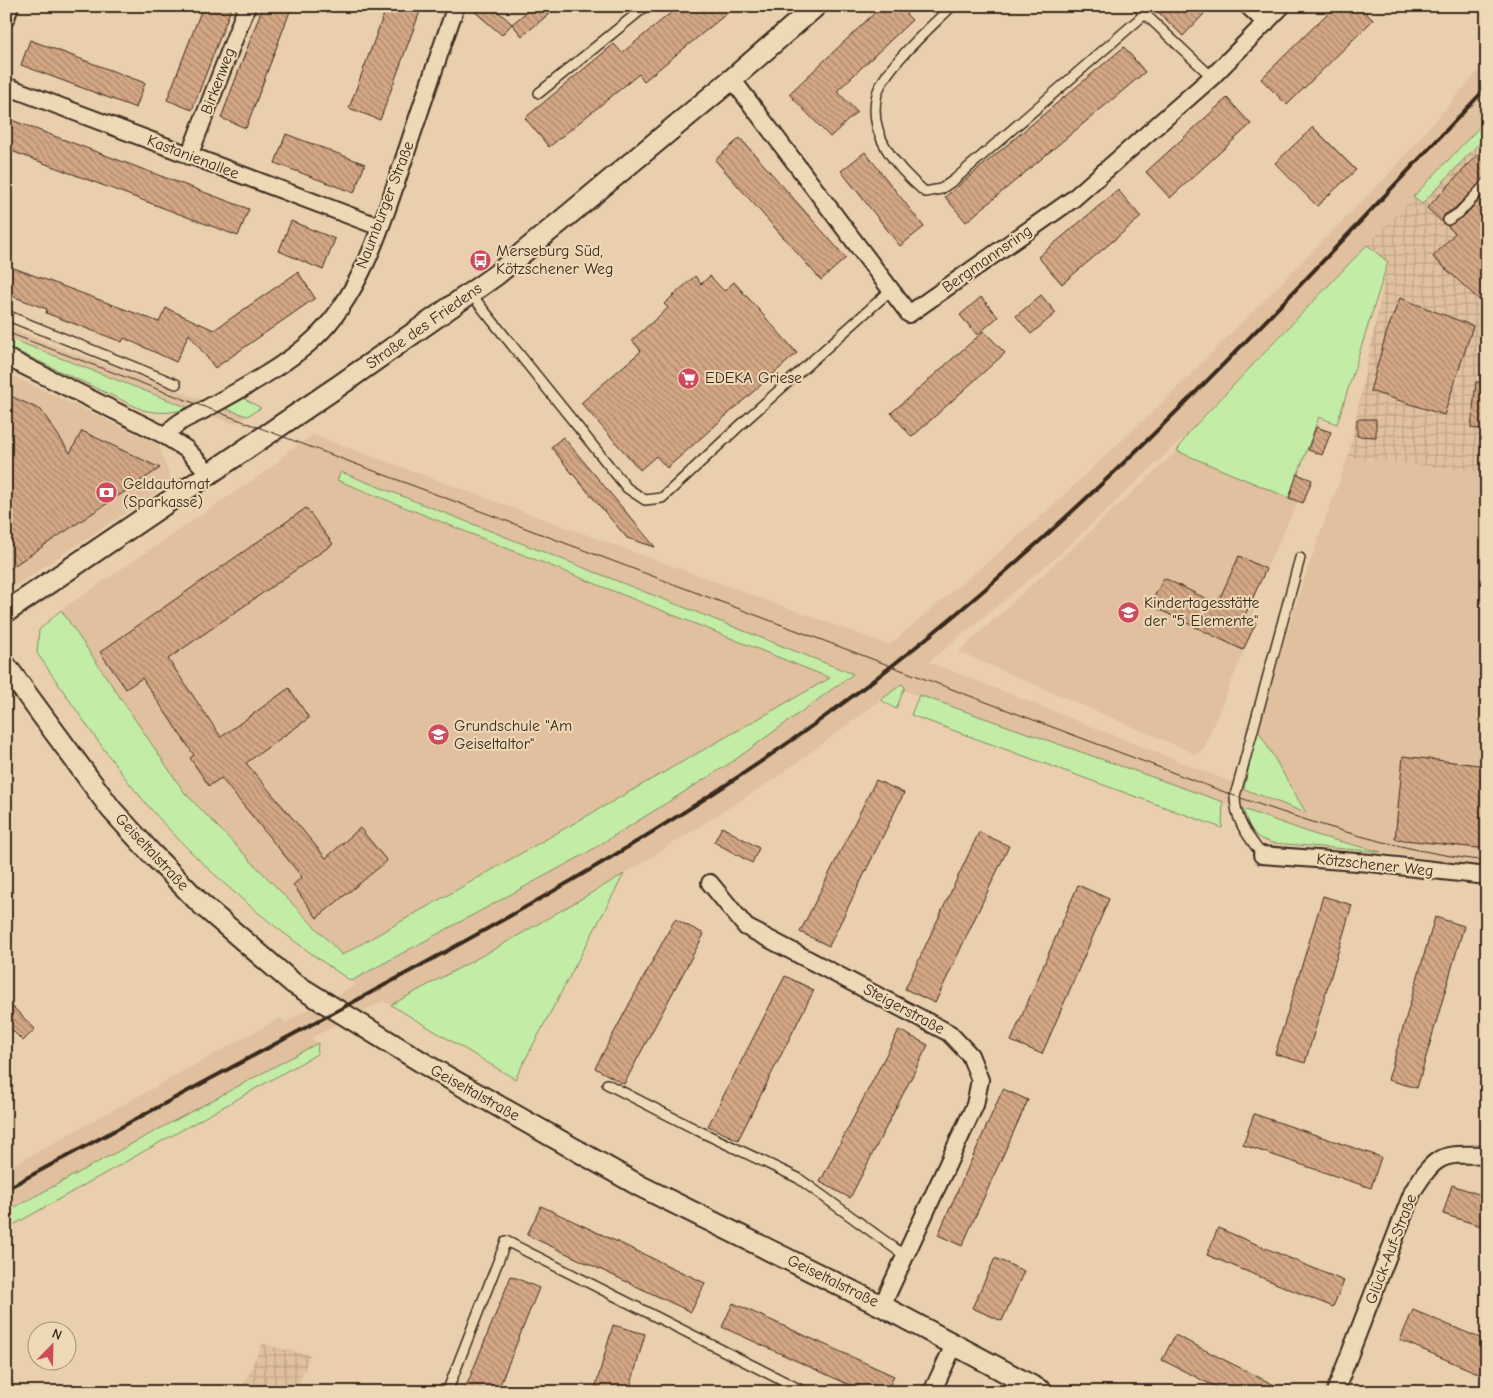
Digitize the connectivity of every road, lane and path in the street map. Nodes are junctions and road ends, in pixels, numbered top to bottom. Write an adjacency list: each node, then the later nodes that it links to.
1 (10, 6): 11 (street)
2 (246, 6): 17 (street, Birkenweg)
3 (456, 6): 20 (street, Naumburger Straße)
4 (646, 6): 16 (lane)
5 (816, 6): 14 (street, Straße des Friedens)
6 (952, 6): 10 (lane)
7 (1137, 6): 10 (lane)
8 (1248, 6): 12 (street)
9 (1282, 6): 12 (street, Bergmannsring)
10 (1145, 14): 13 (lane)
11 (6, 18)
12 (1266, 22): 13 (street, Bergmannsring)
13 (1212, 77): 21 (street, Bergmannsring)
14 (732, 79): 21 (street, Bergmannsring); 22 (street, Straße des Friedens)
15 (6, 86): 17 (street, Kastanienallee)
16 (540, 93)
17 (189, 156): 20 (street, Kastanienallee)
18 (1487, 183): 19 (lane)
19 (1448, 220)
20 (380, 227): 26 (street, Naumburger Straße)
21 (891, 290): 22 (lane)
22 (470, 293): 27 (street, Straße des Friedens)
23 (6, 315): 25 (lane)
24 (6, 357): 26 (street)
25 (176, 384)
26 (166, 436): 27 (street)
27 (209, 473): 29 (street, Straße des Friedens)
28 (1300, 558): 31 (lane)
29 (6, 612)
30 (6, 666): 37 (street, Geiseltalstraße)
31 (1262, 855): 32 (street, Kötzschener Weg)
32 (1487, 876)
33 (710, 883): 36 (street, Steigerstraße)
34 (607, 1084): 36 (lane)
35 (1487, 1155): 43 (street, Glück-Auf-Straße)
36 (904, 1256): 37 (street, Steigerstraße)
37 (882, 1306): 38 (street, Geiseltalstraße)
38 (954, 1345): 41 (street); 42 (street, Geiseltalstraße)
39 (447, 1392): 40 (lane)
40 (805, 1392)
41 (932, 1392)
42 (1043, 1392)
43 (1335, 1392)

